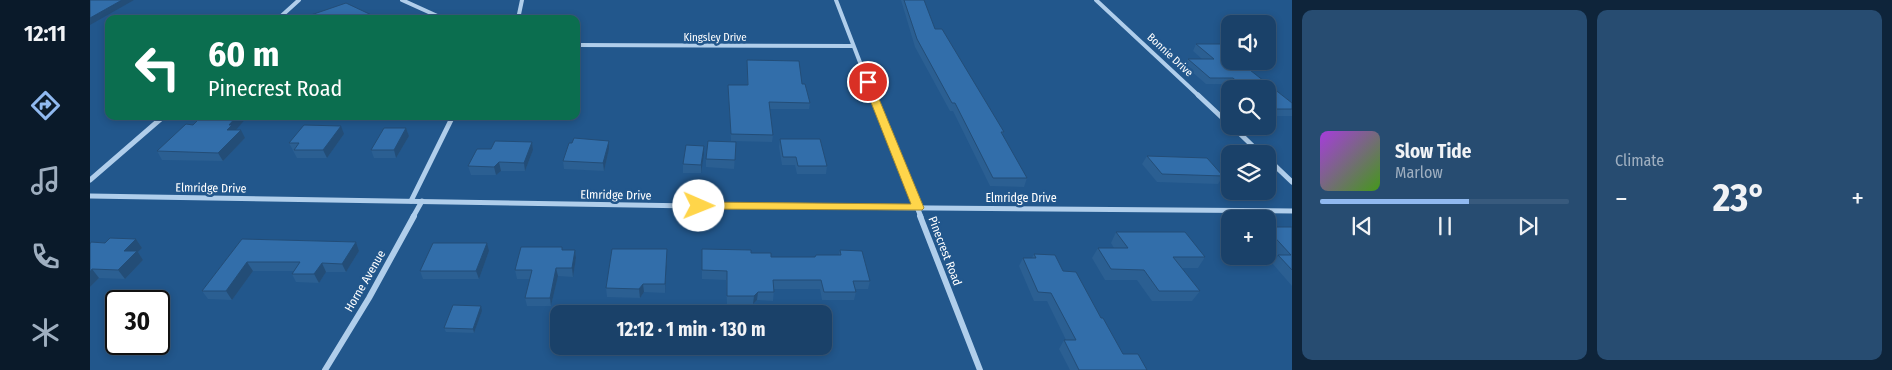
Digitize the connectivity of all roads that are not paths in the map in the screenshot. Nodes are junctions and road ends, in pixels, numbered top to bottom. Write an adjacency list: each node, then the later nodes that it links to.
1 (299, 0): 6 (street)
2 (402, 0): 7 (street)
3 (522, 0): 8 (street)
4 (836, 0): 10 (street, Pinecrest Road)
5 (1096, 0): 11 (street, Bonnie Drive)
6 (282, 15)
7 (435, 15)
8 (519, 15)
9 (580, 45): 10 (street, Kingsley Drive)
10 (853, 46): 22 (street, Pinecrest Road)
11 (1221, 116)
12 (159, 120): 17 (street)
13 (451, 120): 20 (street)
14 (1241, 135): 15 (street, Bonnie Drive)
15 (1252, 145)
16 (1276, 167): 18 (street)
17 (90, 180)
18 (1292, 182)
19 (90, 196): 20 (street, Elmridge Drive)
20 (411, 201): 21 (street, Elmridge Drive)
21 (422, 201): 22 (street, Elmridge Drive); 24 (street, Horne Avenue)
22 (918, 208): 23 (street, Elmridge Drive); 25 (street, Pinecrest Road)
23 (1292, 211)
24 (324, 370)
25 (980, 370)

